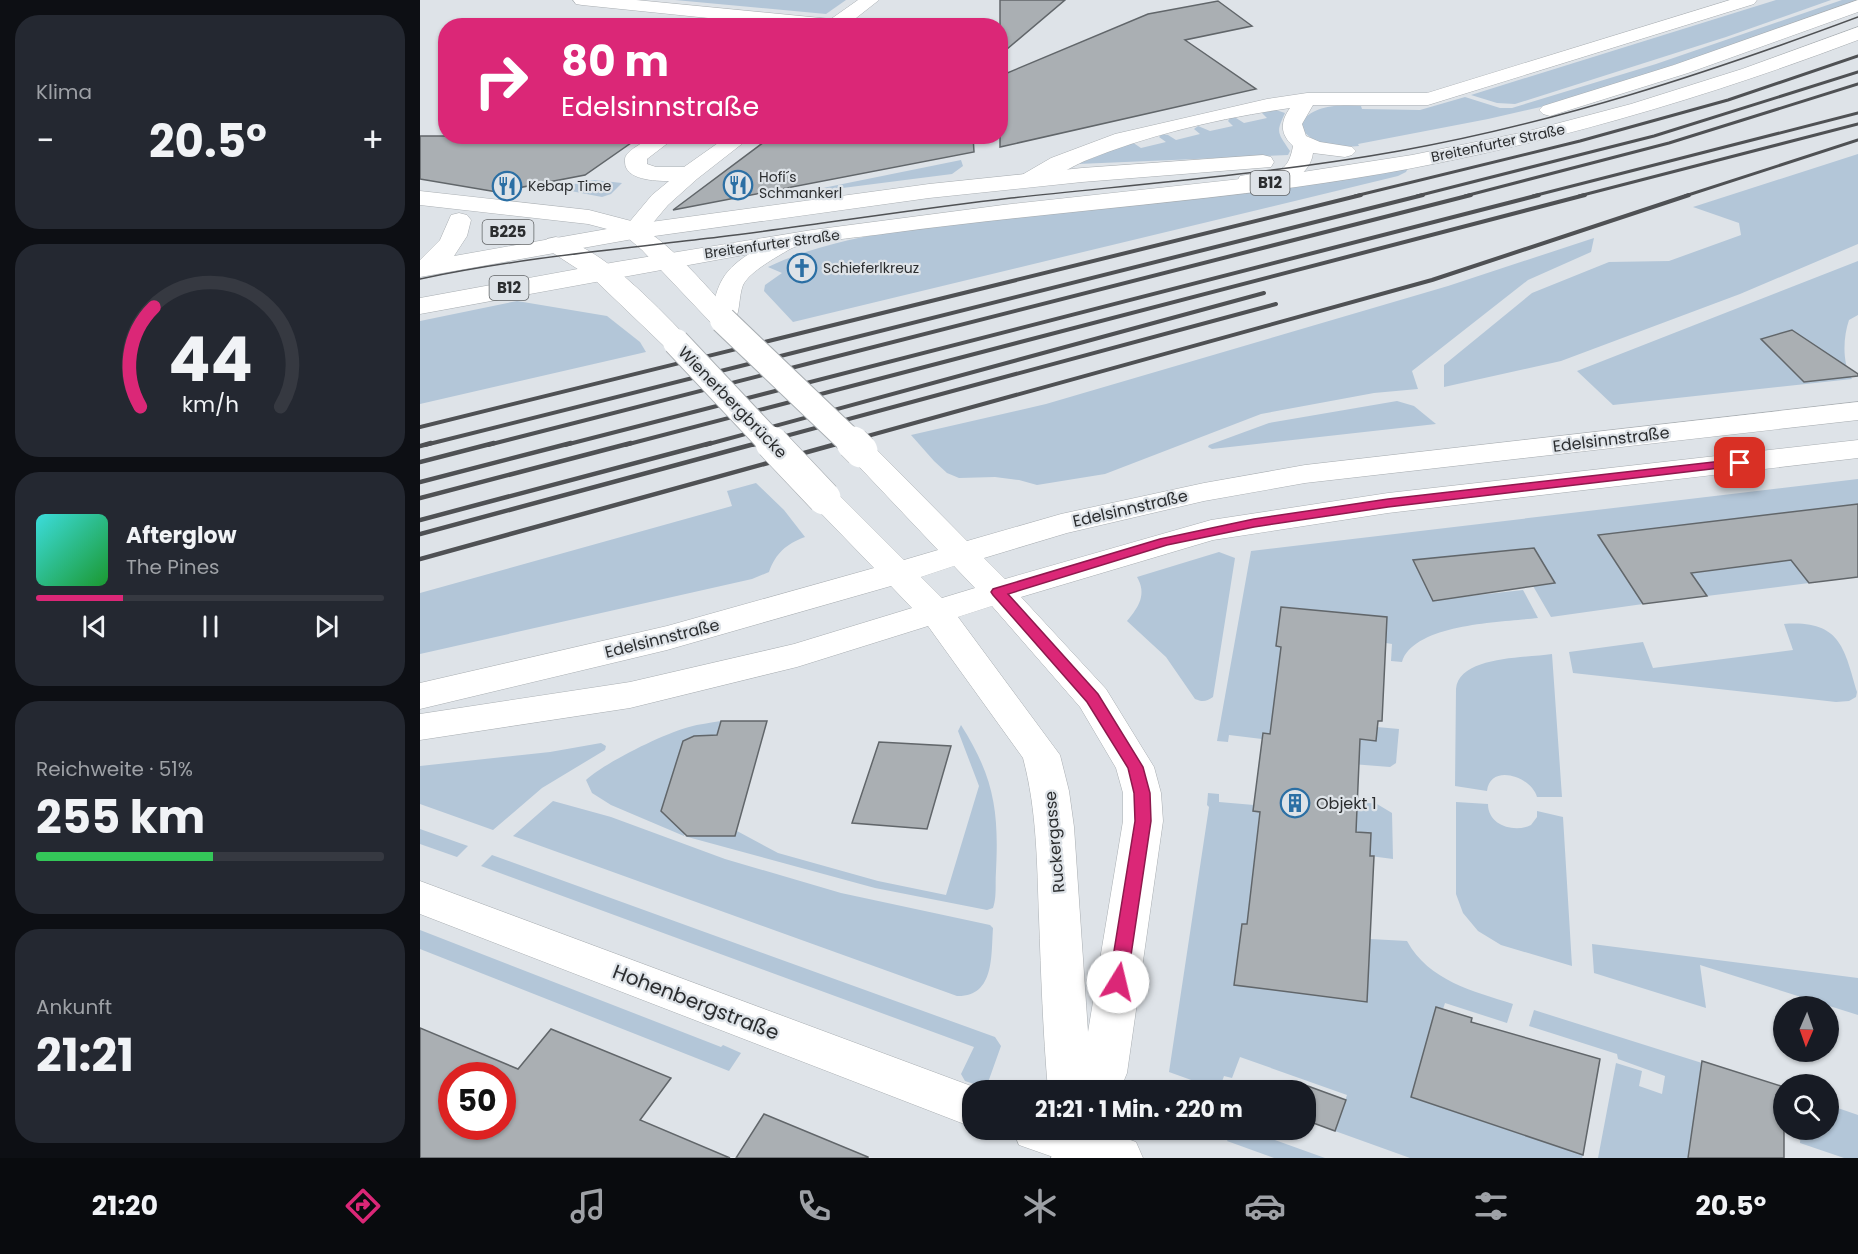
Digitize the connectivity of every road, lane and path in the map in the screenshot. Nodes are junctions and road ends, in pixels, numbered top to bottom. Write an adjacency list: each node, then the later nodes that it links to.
1 (582, 0): 5 (street)
2 (870, 0): 6 (street)
3 (1748, 0): 8 (street, Breitenfurter Straße)
4 (1858, 6): 9 (main road, Breitenfurter Straße)
5 (766, 18)
6 (847, 18)
7 (1858, 33): 17 (main road, Breitenfurter Straße / B12)
8 (1307, 99): 13 (street); 15 (street, Breitenfurter Straße)
9 (1536, 113)
10 (656, 144): 14 (street)
11 (731, 144): 14 (street)
12 (1367, 148): 13 (main road, Breitenfurter Straße / B12)
13 (1303, 151): 15 (main road, Breitenfurter Straße / B12); 17 (street, Breitenfurter Straße)
14 (689, 174): 20 (street)
15 (1028, 181): 20 (main road, Breitenfurter Straße / B12)
16 (420, 198): 20 (main road, B225)
17 (1126, 198): 21 (main road, Breitenfurter Straße / B12)
18 (420, 212): 19 (main road, B225)
19 (459, 220): 22 (main road, B225); 24 (main road)
20 (633, 231): 22 (main road, Breitenfurter Straße / B12); 23 (main road)
21 (790, 240): 23 (main road, Breitenfurter Straße / B12); 27 (main road)
22 (556, 244): 24 (main road, Breitenfurter Straße / B12); 25 (main road, Wienerbergbrücke)
23 (665, 260): 25 (main road, Breitenfurter Straße / B12); 27 (main road)
24 (422, 269)
25 (599, 271): 26 (main road, Breitenfurter Straße / B12); 31 (main road, Wienerbergbrücke, bridge)
26 (420, 306)
27 (723, 320): 30 (main road, bridge)
28 (1858, 411): 30 (main road, Edelsinnstraße)
29 (1858, 449): 32 (main road)
30 (960, 555): 31 (main road, Edelsinnstraße); 32 (main road)
31 (898, 573): 33 (main road, Ruckergasse); 34 (main road, Edelsinnstraße)
32 (998, 592): 33 (main road); 38 (main road)
33 (936, 612): 35 (main road); 37 (main road, Ruckergasse)
34 (420, 696)
35 (420, 727)
36 (420, 897): 39 (street, Hohenbergstraße)
37 (1070, 1080)
38 (1101, 1080)
39 (962, 1103)

